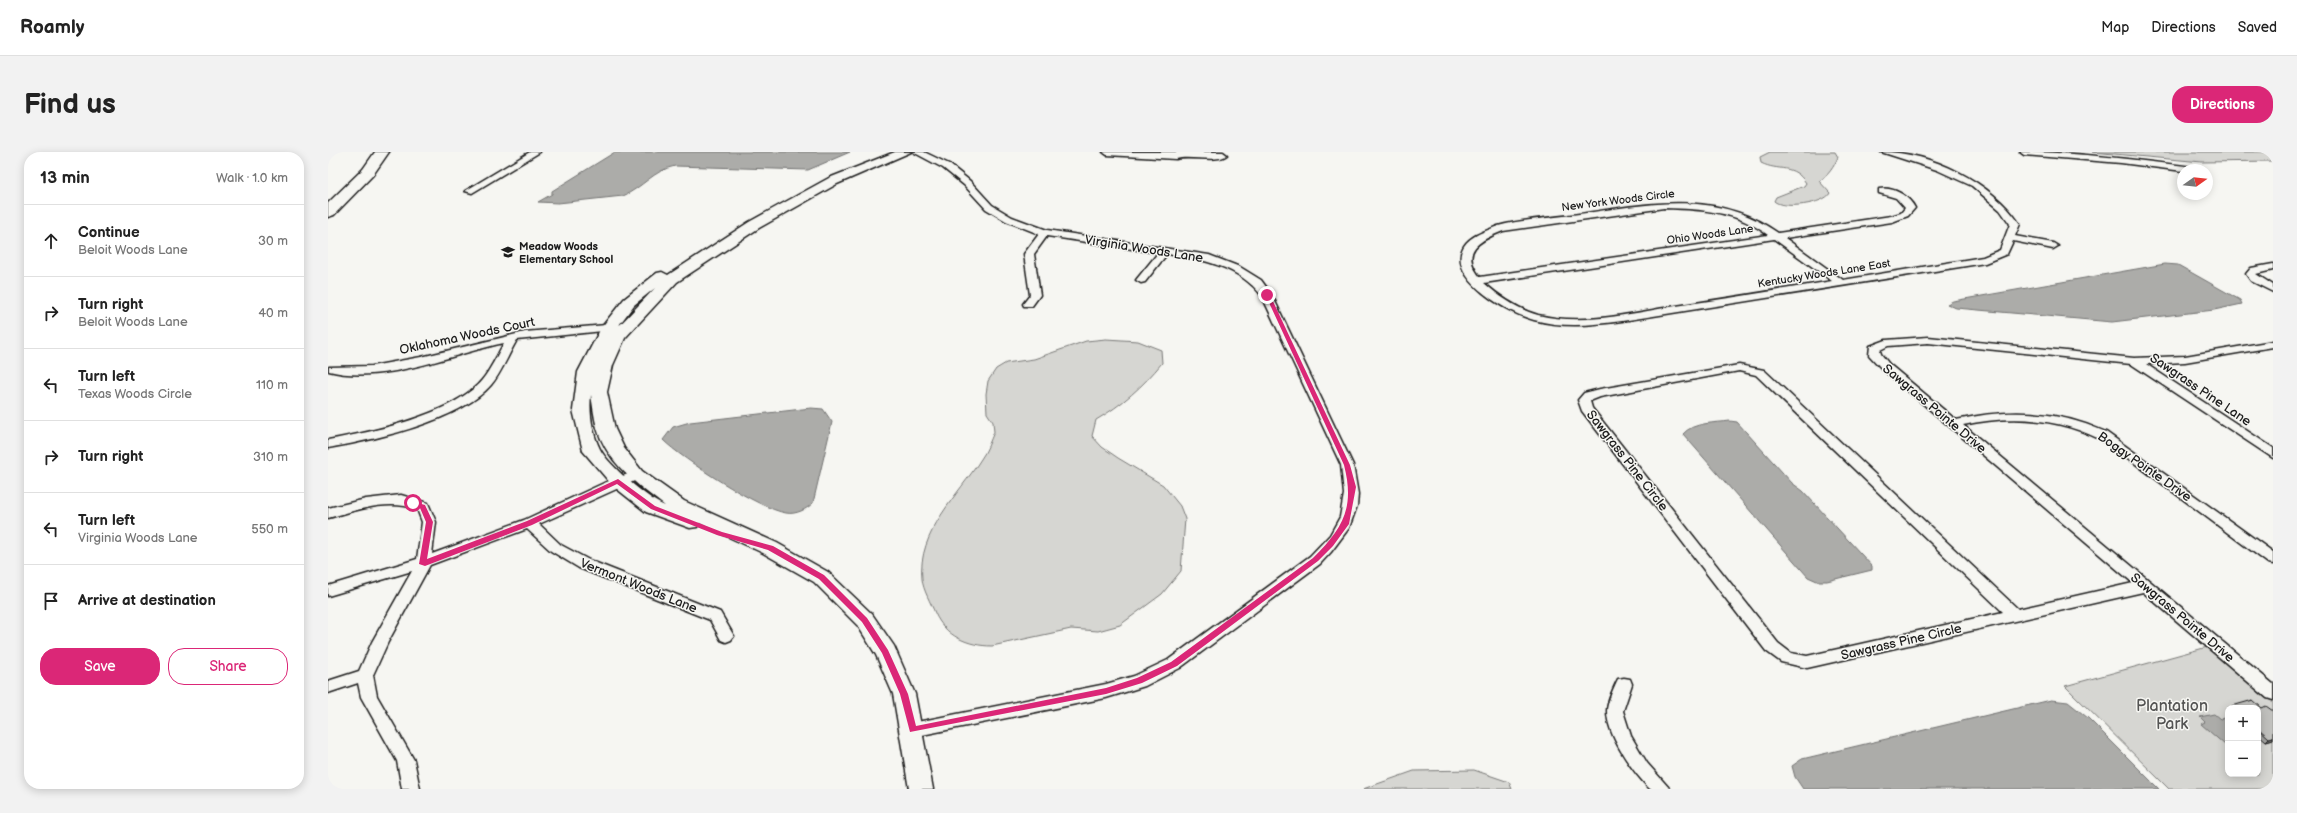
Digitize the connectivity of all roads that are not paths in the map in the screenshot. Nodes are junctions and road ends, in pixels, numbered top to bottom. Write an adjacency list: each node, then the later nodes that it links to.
1 (382, 152): 15 (highway)
2 (536, 152): 13 (street)
3 (890, 152): 27 (street)
4 (905, 152): 27 (street)
5 (918, 152): 16 (street, Virginia Woods Lane)
6 (1107, 152): 9 (street)
7 (1885, 152): 10 (street)
8 (2024, 152): 12 (street)
9 (1188, 153): 11 (street)
10 (1903, 154): 18 (street)
11 (1223, 155)
12 (2177, 168)
13 (469, 191)
14 (1882, 191): 17 (street, Ohio Woods Lane)
15 (328, 212)
16 (1045, 233): 20 (street, Virginia Woods Lane); 26 (street)
17 (1778, 236): 23 (street, Ohio Woods Lane); 23 (street, New York Woods Circle); 24 (street, New York Woods Circle)
18 (2011, 238): 19 (street); 24 (street, Kentucky Woods Lane East)
19 (2053, 246)
20 (1164, 251): 22 (street); 50 (street, Virginia Woods Lane)
21 (2273, 267): 25 (street)
22 (1141, 280)
23 (1476, 281): 24 (street, Kentucky Woods Lane East)
24 (1840, 283)
25 (2273, 289)
26 (1028, 304)
27 (617, 330): 28 (street, Oklahoma Woods Court); 35 (street); 36 (street)
28 (513, 338): 31 (street, Oklahoma Woods Court); 33 (street)
29 (2273, 344): 30 (street, Sawgrass Pointe Drive)
30 (2134, 361): 32 (street, Sawgrass Pointe Drive); 34 (street, Sawgrass Pine Lane)
31 (333, 369)
32 (1953, 424): 40 (street, Boggy Pointe Drive); 42 (street, Sawgrass Pointe Drive)
33 (328, 444)
34 (2273, 454)
35 (636, 475): 36 (street); 39 (street)
36 (618, 481): 38 (street); 39 (street)
37 (328, 513): 41 (street)
38 (529, 523): 41 (street); 45 (street, Vermont Woods Lane)
39 (770, 548): 50 (street)
40 (2273, 559)
41 (423, 564): 43 (street); 46 (street)
42 (2146, 586): 44 (street, Sawgrass Pine Circle); 49 (street, Sawgrass Pointe Drive)
43 (328, 591)
44 (2015, 615): 44 (street, Sawgrass Pine Circle)
45 (726, 636)
46 (365, 675): 48 (street); 51 (street)
47 (1624, 684): 53 (street)
48 (328, 687)
49 (2273, 693)
50 (912, 730): 52 (street)
51 (411, 789)
52 (921, 789)
53 (1661, 789)

